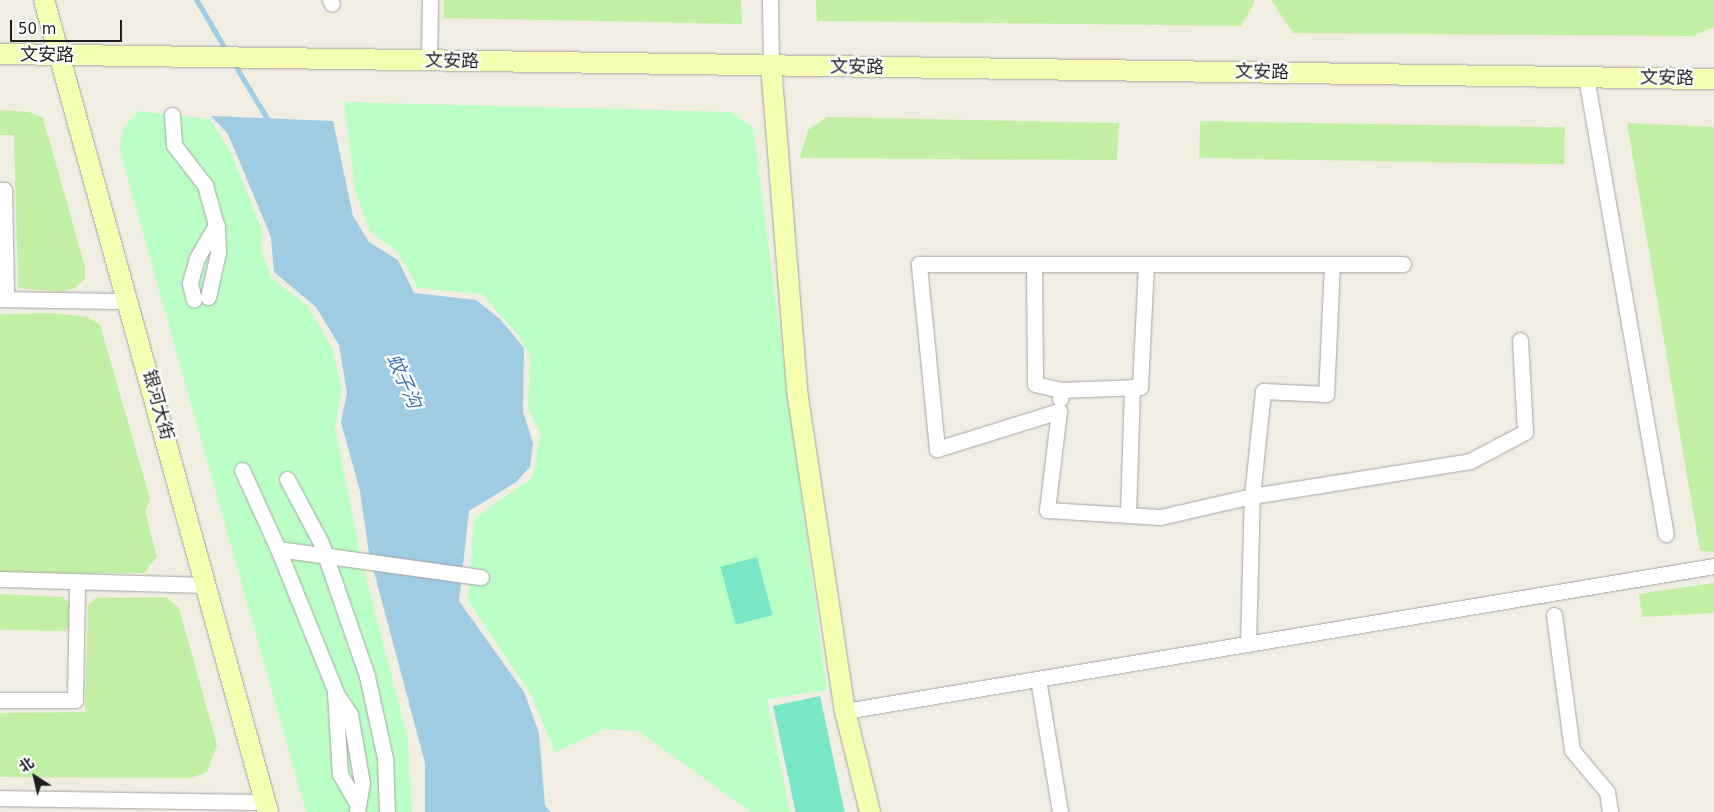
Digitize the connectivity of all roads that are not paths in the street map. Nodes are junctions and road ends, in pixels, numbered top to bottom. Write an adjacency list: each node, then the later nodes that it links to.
1 (44, 0): 5 (main road, 银河大街)
2 (430, 0): 6 (street)
3 (770, 0): 7 (street)
4 (0, 54): 5 (main road, 文安路)
5 (62, 56): 6 (main road, 文安路); 18 (main road, 银河大街)
6 (429, 61): 7 (main road, 文安路)
7 (771, 65): 8 (main road, 文安路); 39 (main road)
8 (1586, 77): 9 (main road, 文安路); 27 (street)
9 (1714, 79)
10 (172, 115): 16 (street)
11 (0, 190): 17 (street)
12 (1034, 264): 13 (street); 21 (street); 22 (street)
13 (1146, 264): 14 (street); 20 (street)
14 (1332, 264): 15 (street); 25 (street)
15 (1404, 264)
16 (201, 298)
17 (3, 299): 18 (street)
18 (129, 301): 34 (main road, 银河大街)
19 (1520, 340): 25 (street)
20 (1132, 387): 21 (street); 26 (street)
21 (1061, 390): 22 (street)
22 (1059, 410): 26 (street)
23 (242, 470): 28 (street)
24 (287, 479): 29 (street)
25 (1252, 496): 26 (street); 36 (street)
26 (1128, 515)
27 (1666, 534)
28 (278, 549): 29 (street); 42 (street)
29 (324, 553): 31 (street); 43 (street)
30 (1714, 566): 36 (street)
31 (481, 577)
32 (0, 579): 33 (street)
33 (78, 581): 34 (street); 38 (street)
34 (207, 585): 41 (main road, 银河大街)
35 (1554, 615): 46 (street)
36 (1248, 644): 37 (street)
37 (1038, 679): 39 (street); 45 (street)
38 (0, 700)
39 (845, 711): 44 (main road)
40 (0, 798): 41 (street)
41 (267, 807)
42 (357, 808)
43 (387, 812)
44 (870, 812)
45 (1060, 812)
46 (1610, 812)

